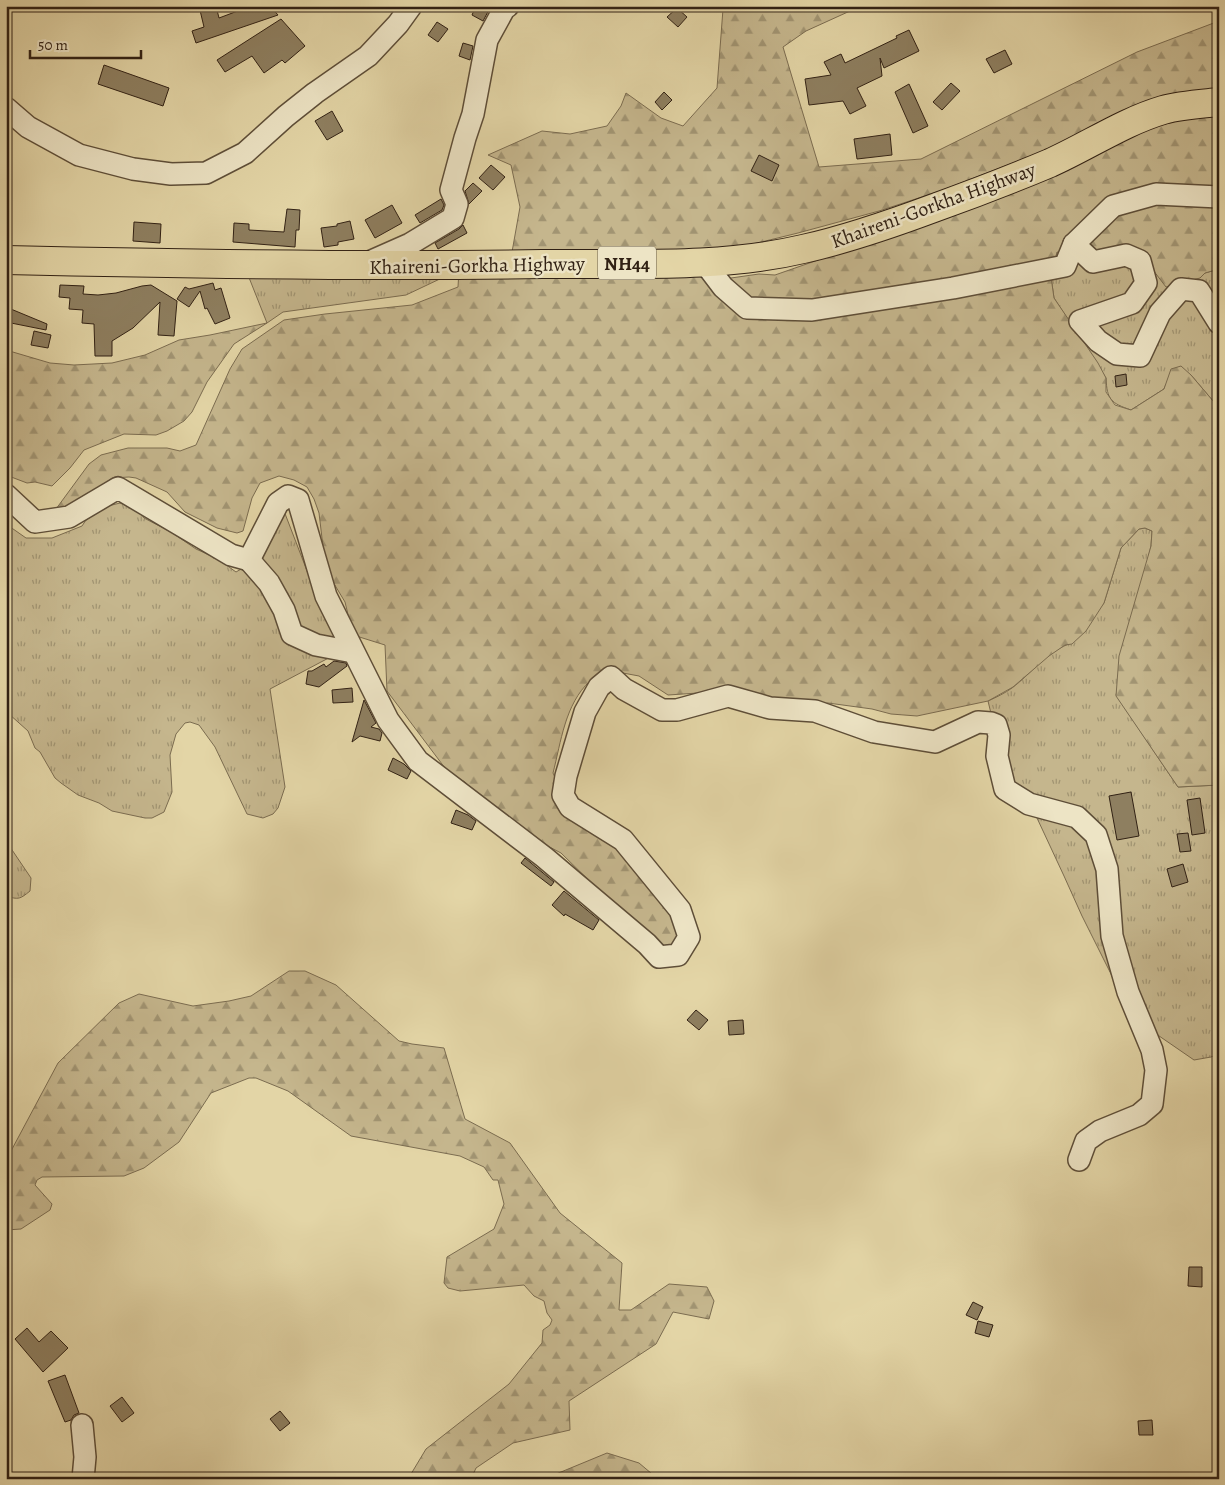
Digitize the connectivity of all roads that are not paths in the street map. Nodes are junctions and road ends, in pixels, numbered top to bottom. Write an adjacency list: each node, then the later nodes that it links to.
1 (411, 6): 4 (street)
2 (508, 6): 9 (street)
3 (1219, 102): 8 (main road, Khaireni-Gorkha Highway / NH44)
4 (6, 108)
5 (1219, 197): 6 (street)
6 (1074, 244): 8 (street); 10 (street)
7 (6, 260): 9 (main road, Khaireni-Gorkha Highway / NH44)
8 (704, 262): 9 (main road, Khaireni-Gorkha Highway / NH44)
9 (359, 266)
10 (1219, 323)
11 (6, 495): 12 (street)
12 (249, 560): 13 (street); 13 (street)
13 (353, 652): 14 (street)
14 (1079, 1160)
15 (82, 1425): 16 (street)
16 (83, 1479)

